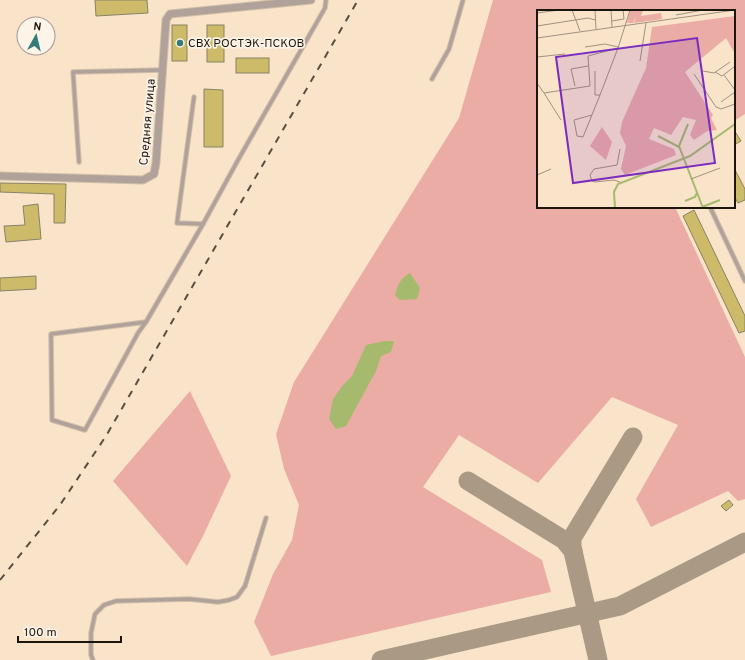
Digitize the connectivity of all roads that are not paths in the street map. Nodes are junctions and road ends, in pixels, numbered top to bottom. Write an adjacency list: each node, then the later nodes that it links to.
1 (311, 0): 4 (street, Средняя улица)
2 (326, 0): 10 (lane)
3 (463, 0): 5 (lane)
4 (162, 70): 7 (lane); 8 (street, Средняя улица)
5 (432, 79)
6 (194, 97): 10 (lane)
7 (79, 162)
8 (0, 176)
9 (710, 208): 11 (lane)
10 (203, 224): 12 (lane)
11 (745, 281)
12 (146, 322): 12 (lane)
13 (266, 518): 14 (lane)
14 (94, 660)

